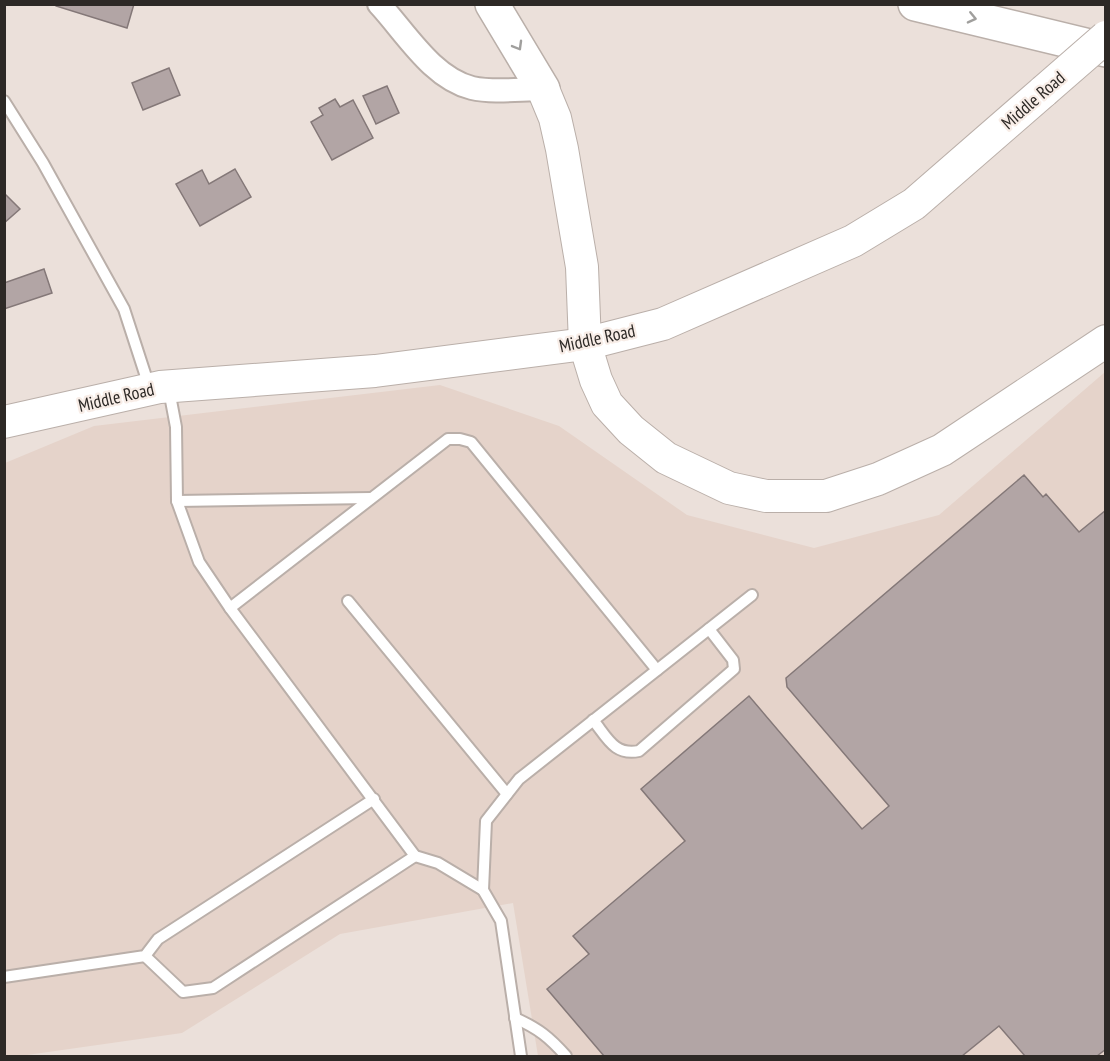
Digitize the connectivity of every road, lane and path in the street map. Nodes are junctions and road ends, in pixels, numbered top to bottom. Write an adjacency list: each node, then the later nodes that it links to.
1 (379, 4): 6 (street)
2 (492, 4): 6 (highway, one-way to 6)
3 (915, 4): 5 (highway, one-way to 5)
4 (1106, 37): 9 (main road, Middle Road, bridge)
5 (1106, 50)
6 (543, 89): 9 (main road)
7 (4, 101): 10 (lane)
8 (1106, 341): 9 (main road)
9 (585, 344): 10 (main road, Middle Road)
10 (160, 388): 11 (main road, Middle Road); 13 (lane)
11 (4, 422)
12 (371, 498): 13 (lane); 16 (lane); 18 (lane)
13 (177, 501): 16 (lane)
14 (752, 595): 17 (lane)
15 (348, 601): 20 (lane)
16 (230, 608): 21 (lane)
17 (709, 629): 18 (lane); 19 (lane)
18 (657, 670): 19 (lane)
19 (593, 720): 20 (lane)
20 (507, 794): 23 (lane)
21 (374, 799): 22 (lane); 24 (lane)
22 (415, 856): 23 (lane); 24 (lane)
23 (483, 890): 26 (lane)
24 (145, 956): 25 (lane)
25 (4, 977)
26 (515, 1018): 27 (lane); 28 (lane)
27 (521, 1056)
28 (566, 1056)

